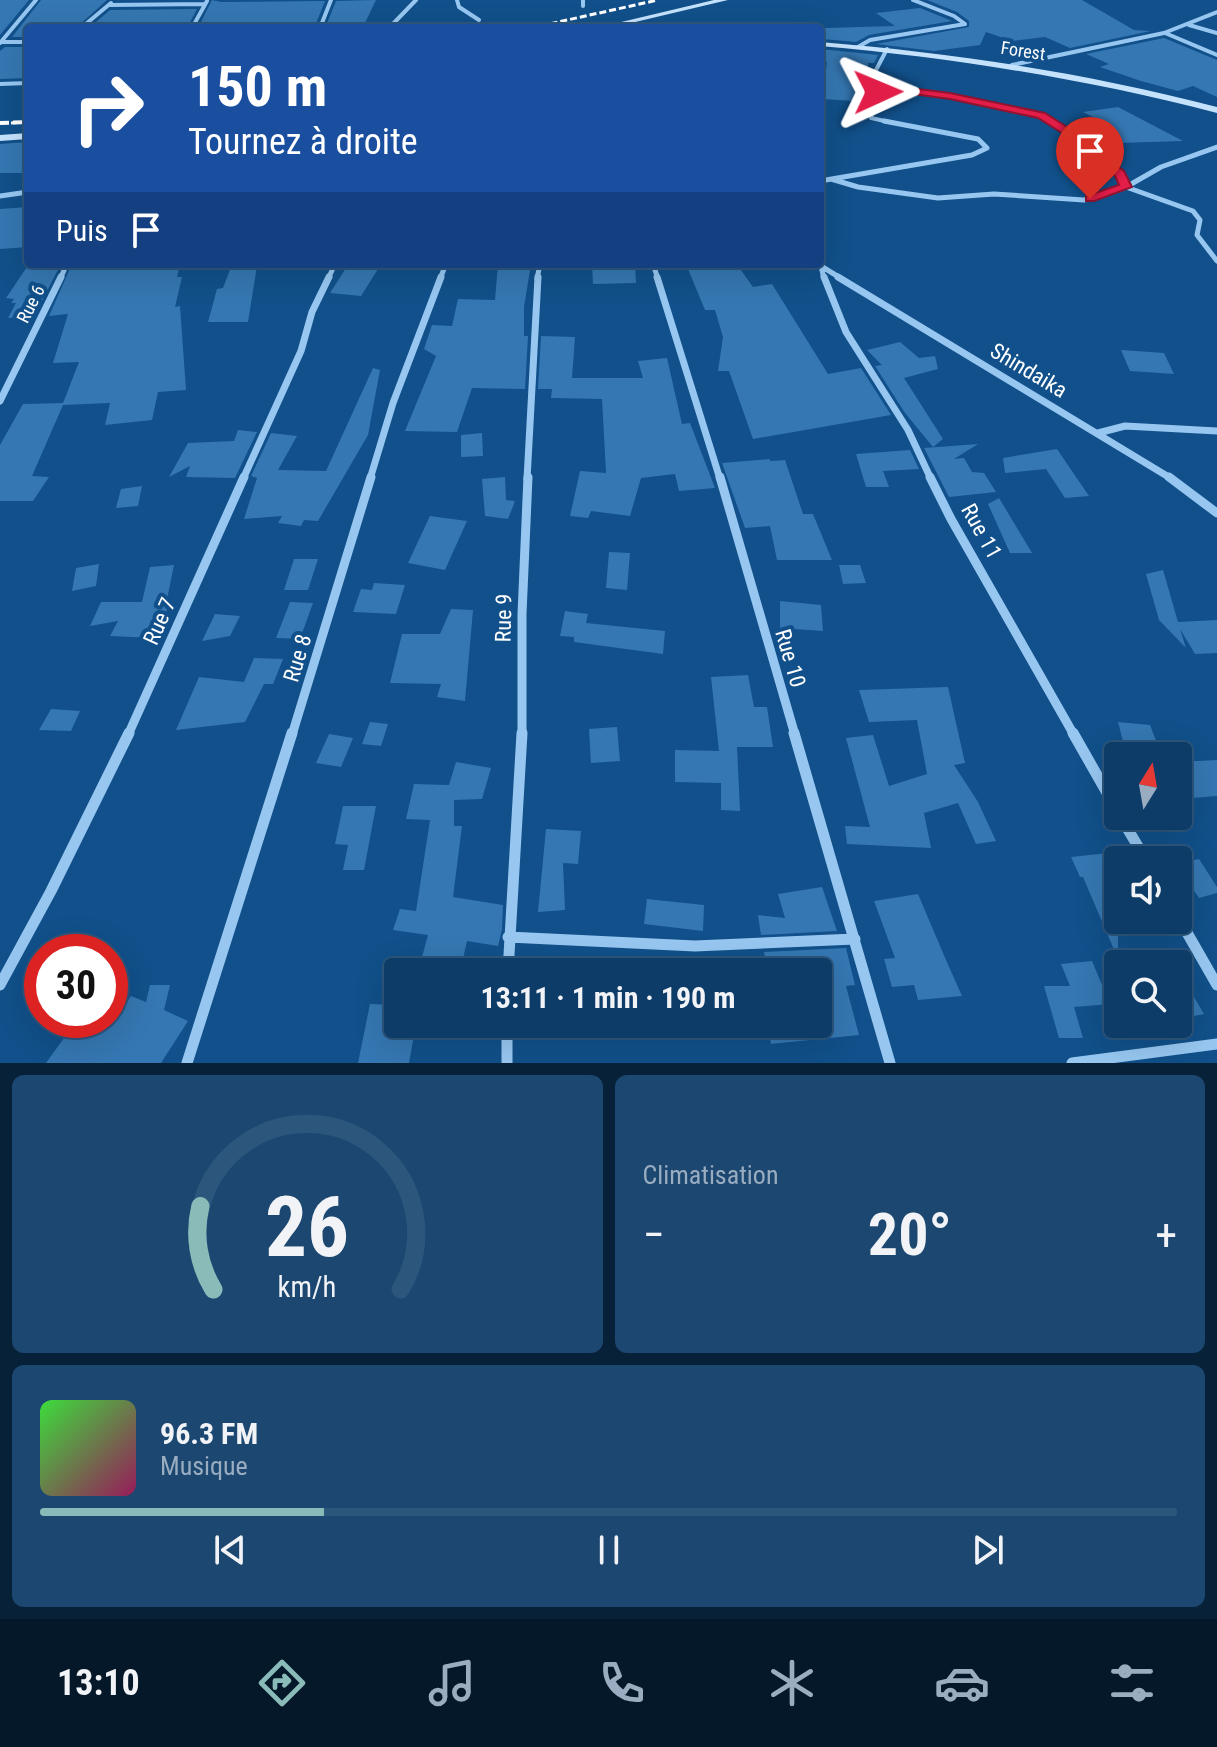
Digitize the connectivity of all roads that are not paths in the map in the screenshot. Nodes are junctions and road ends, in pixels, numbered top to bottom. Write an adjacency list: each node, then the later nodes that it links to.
1 (36, 0): 19 (street)
2 (331, 0): 13 (street)
3 (416, 0): 14 (street)
4 (457, 0): 10 (street)
5 (724, 0): 15 (street)
6 (913, 0): 22 (street)
7 (111, 2): 8 (street); 11 (street)
8 (206, 2): 12 (street)
9 (1217, 12): 16 (street)
10 (479, 20)
11 (86, 24)
12 (194, 24)
13 (322, 24)
14 (393, 24)
15 (618, 24)
16 (1189, 25): 17 (street); 18 (street)
17 (1216, 32)
18 (1164, 33): 24 (street); 25 (street)
19 (1, 42): 20 (street)
20 (24, 42)
21 (824, 44): 22 (street, Forest)
22 (858, 47): 23 (street, Forest)
23 (887, 49): 25 (street, Forest); 28 (street)
24 (1217, 55)
25 (1012, 65): 29 (street, Forest)
26 (24, 83): 27 (street)
27 (0, 84)
28 (878, 87): 33 (street); 35 (street)
29 (1217, 110)
30 (24, 136): 31 (street)
31 (0, 138)
32 (1217, 147): 35 (street)
33 (831, 179): 34 (street); 35 (street)
34 (824, 180)
35 (1126, 187): 38 (street)
36 (24, 193): 37 (street)
37 (0, 196)
38 (1217, 261)
39 (824, 267): 48 (street, Shindaika)
40 (65, 268): 46 (street, Rue 6)
41 (333, 268): 55 (street, Rue 7)
42 (444, 268): 59 (street, Rue 8)
43 (539, 268): 52 (street, Rue 9)
44 (654, 268): 53 (street, Rue 10)
45 (821, 268): 50 (street, Rue 11)
46 (0, 401)
47 (1217, 431): 48 (street)
48 (1098, 433): 49 (street, Shindaika)
49 (1217, 513)
50 (1104, 788)
51 (1188, 934): 56 (street)
52 (508, 937): 53 (street); 54 (street, Rue 9)
53 (855, 939): 61 (street, Rue 10)
54 (508, 958)
55 (0, 985)
56 (1217, 985)
57 (507, 1038): 60 (street)
58 (1217, 1044): 62 (street)
59 (187, 1063)
60 (507, 1063)
61 (890, 1063)
62 (1072, 1063)

